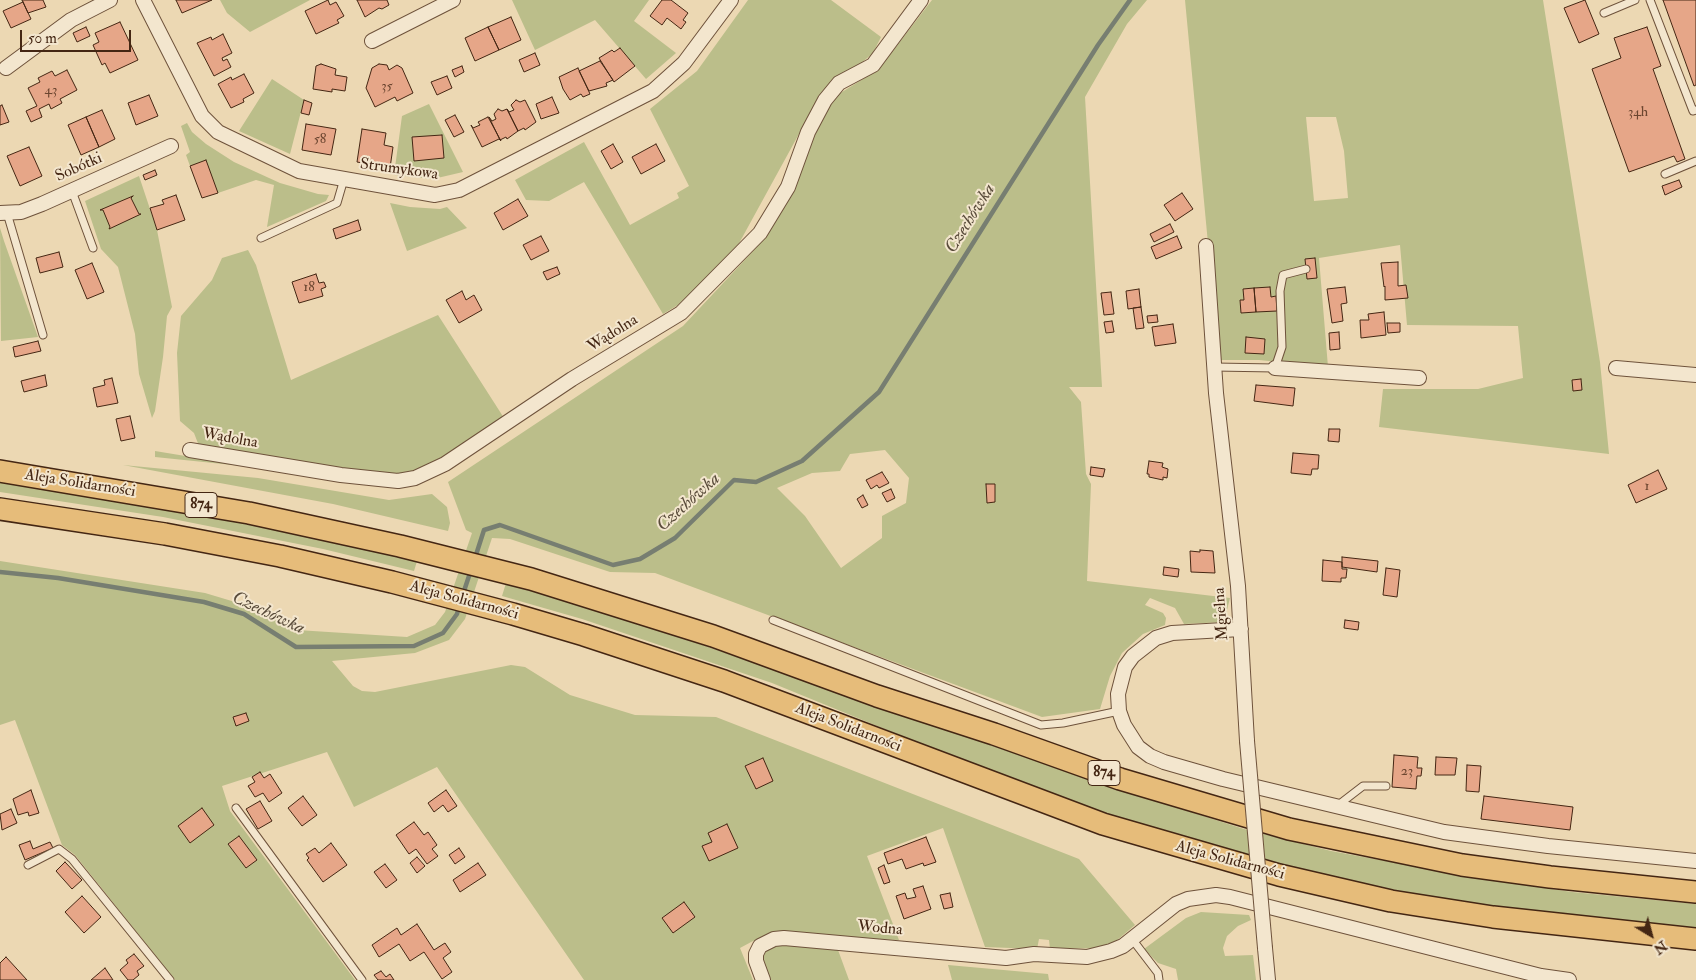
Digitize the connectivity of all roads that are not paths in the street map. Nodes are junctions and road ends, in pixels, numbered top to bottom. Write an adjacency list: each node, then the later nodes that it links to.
1 (110, 0): 10 (street)
2 (143, 0): 15 (street, Strumykowa)
3 (453, 0): 9 (street)
4 (731, 0): 15 (street, Strumykowa)
5 (922, 0): 28 (street, Wądolna)
6 (1635, 0): 8 (lane)
7 (1650, 0): 11 (lane)
8 (1604, 13)
9 (372, 41)
10 (6, 68)
11 (1696, 110)
12 (171, 146): 16 (street, Sobótki)
13 (1696, 161): 14 (lane)
14 (1665, 174)
15 (344, 179): 18 (lane)
16 (72, 191): 17 (street, Sobótki); 20 (lane)
17 (4, 213): 22 (lane)
18 (261, 238)
19 (1206, 246): 23 (street, Mgielna)
20 (93, 248)
21 (1306, 269): 24 (lane)
22 (43, 335)
23 (1214, 367): 24 (lane); 32 (street, Mgielna)
24 (1275, 368): 27 (street)
25 (1616, 368): 26 (street)
26 (1696, 375)
27 (1419, 378)
28 (190, 450)
29 (0, 471): 39 (main road, Aleja Solidarności / 874)
30 (0, 509): 41 (main road, Aleja Solidarności / 874)
31 (773, 620): 33 (lane)
32 (1241, 629): 33 (street); 46 (street, Mgielna, bridge)
33 (1119, 711): 35 (street)
34 (1386, 786): 35 (lane)
35 (1335, 807): 37 (street)
36 (236, 808): 43 (lane)
37 (1696, 861)
38 (28, 864): 42 (lane)
39 (1696, 892)
40 (1132, 939): 44 (street, Wodna); 45 (lane); 47 (street, Wodna)
41 (1696, 939)
42 (170, 980)
43 (362, 980)
44 (763, 980)
45 (1159, 980)
46 (1268, 980)
47 (1569, 980)

